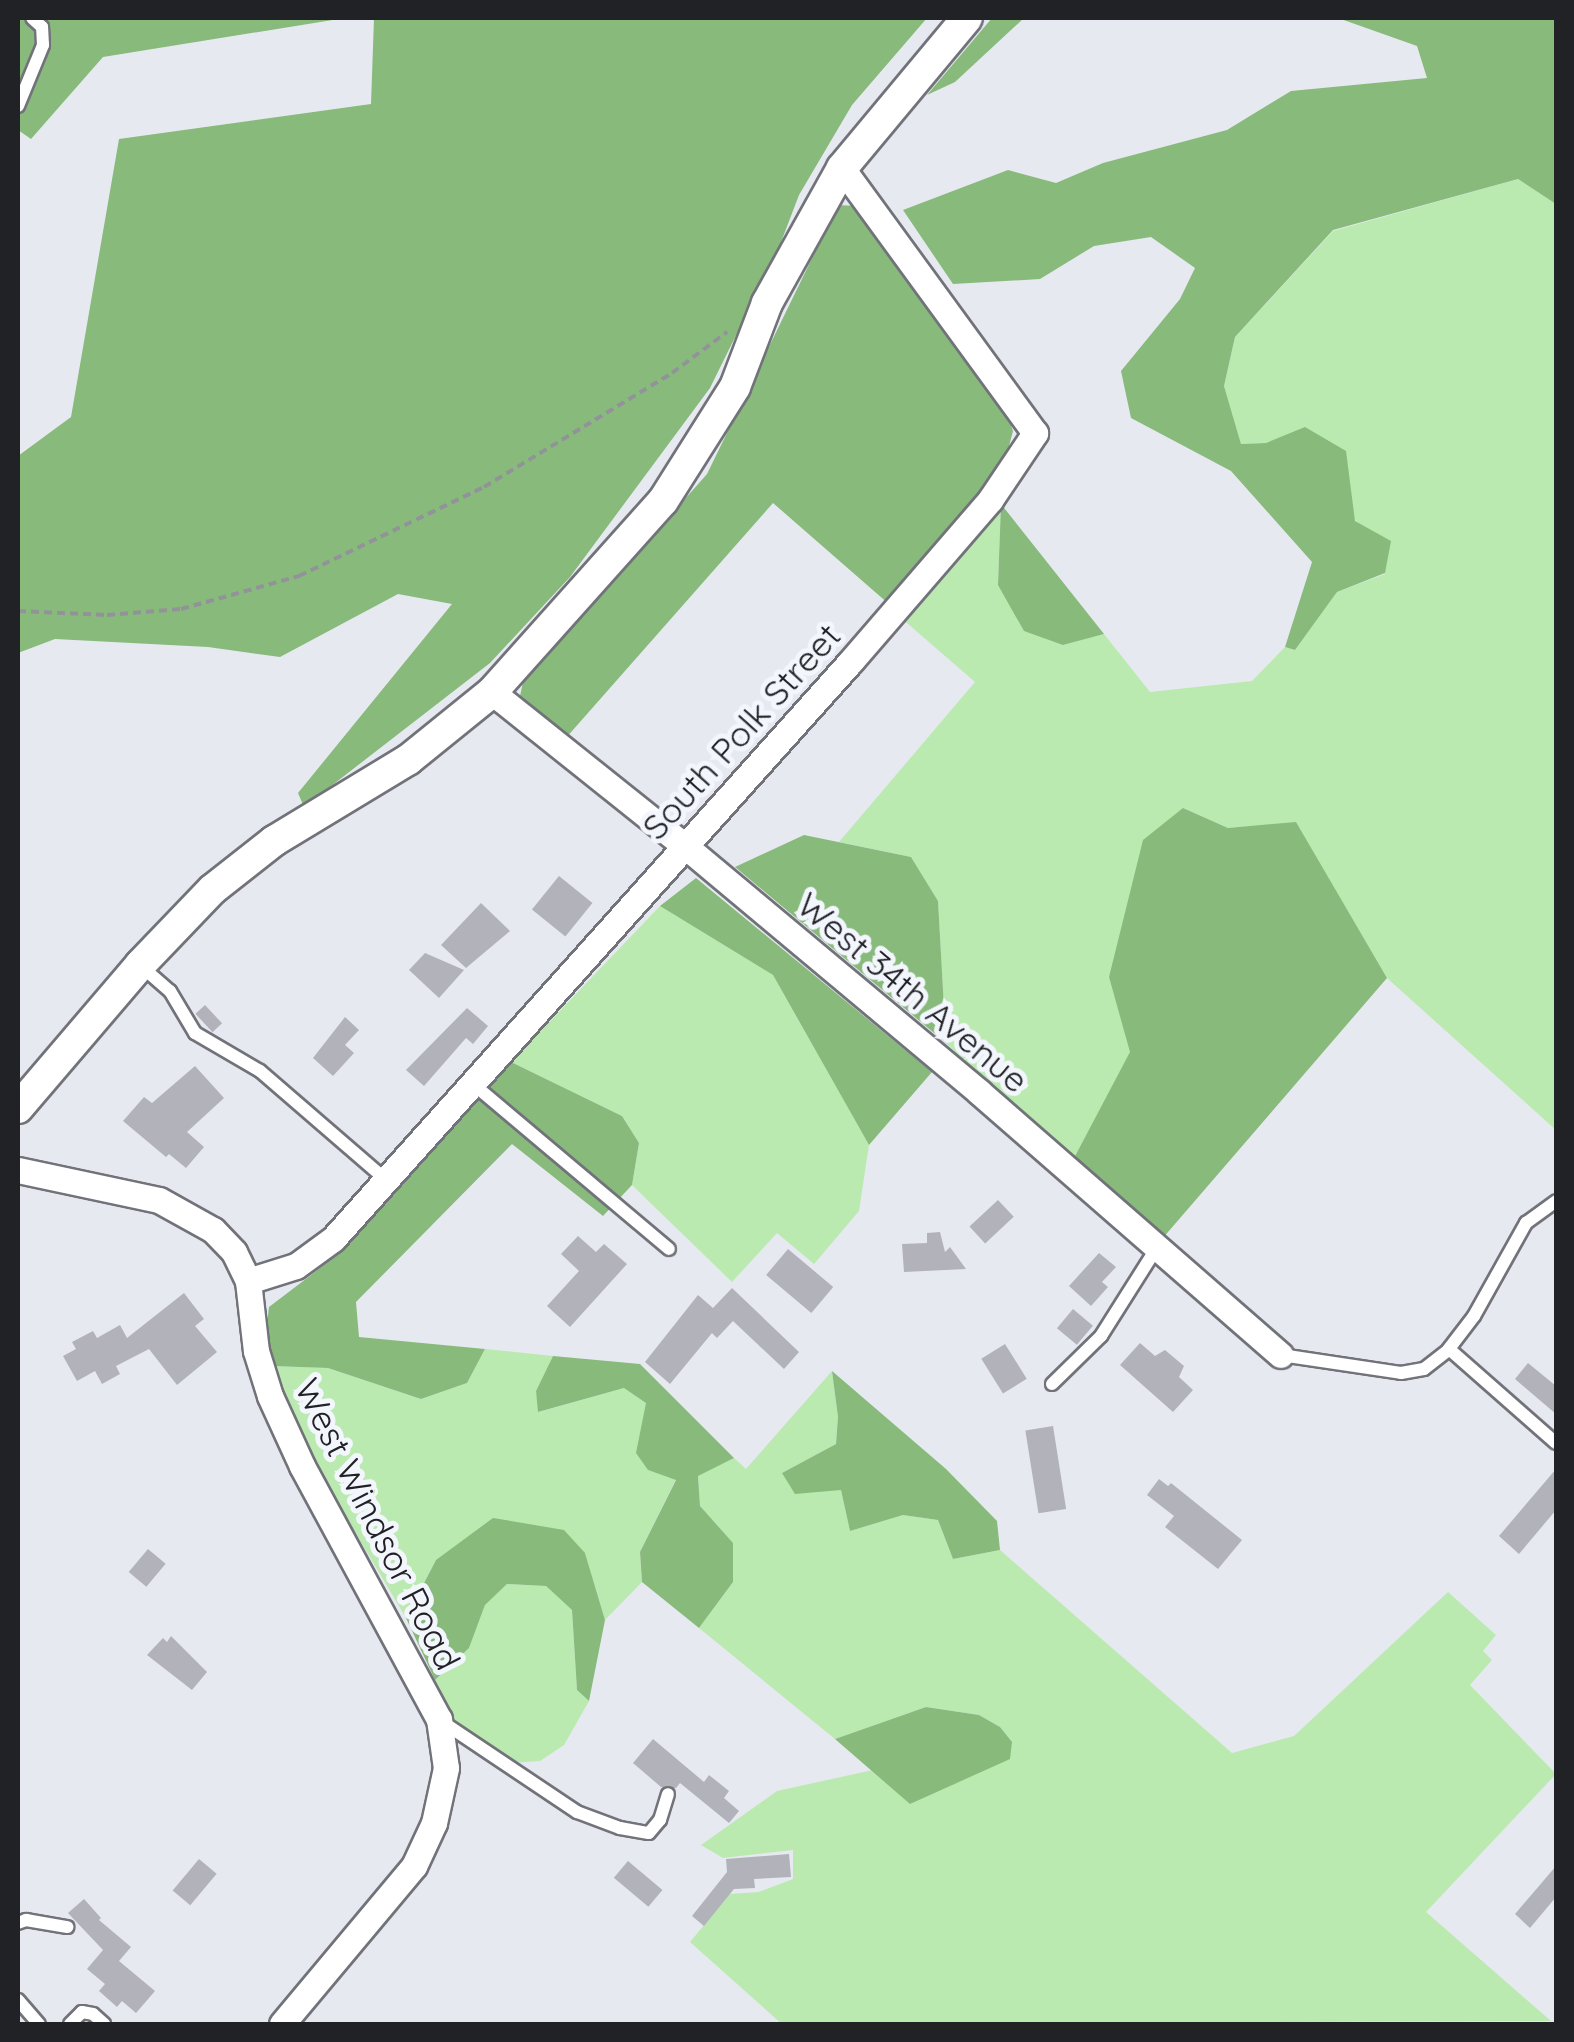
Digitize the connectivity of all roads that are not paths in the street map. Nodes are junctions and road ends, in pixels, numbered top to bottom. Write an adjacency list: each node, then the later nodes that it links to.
1 (32, 18): 3 (lane)
2 (967, 18): 4 (street)
3 (18, 106)
4 (842, 168): 5 (street); 6 (street, South Polk Street)
5 (492, 692): 6 (street, West 34th Avenue); 7 (street)
6 (685, 846): 8 (street, South Polk Street); 13 (street, West 34th Avenue)
7 (140, 965): 9 (street); 11 (lane)
8 (473, 1084): 11 (street, South Polk Street); 14 (lane)
9 (18, 1108)
10 (18, 1170): 15 (street, West Windsor Road)
11 (385, 1179): 15 (street, South Polk Street)
12 (1556, 1201): 16 (lane)
13 (1158, 1246): 17 (street, West 34th Avenue); 18 (lane)
14 (668, 1249)
15 (248, 1281): 20 (street, West Windsor Road)
16 (1449, 1349): 17 (lane); 19 (lane)
17 (1280, 1354)
18 (1052, 1384)
19 (1556, 1443)
20 (438, 1719): 21 (lane); 28 (street, West Windsor Road)
21 (668, 1794)
22 (18, 1923): 23 (lane)
23 (67, 1927)
24 (18, 2000): 25 (lane)
25 (39, 2024)
26 (70, 2024): 27 (lane)
27 (104, 2024)
28 (282, 2024)

